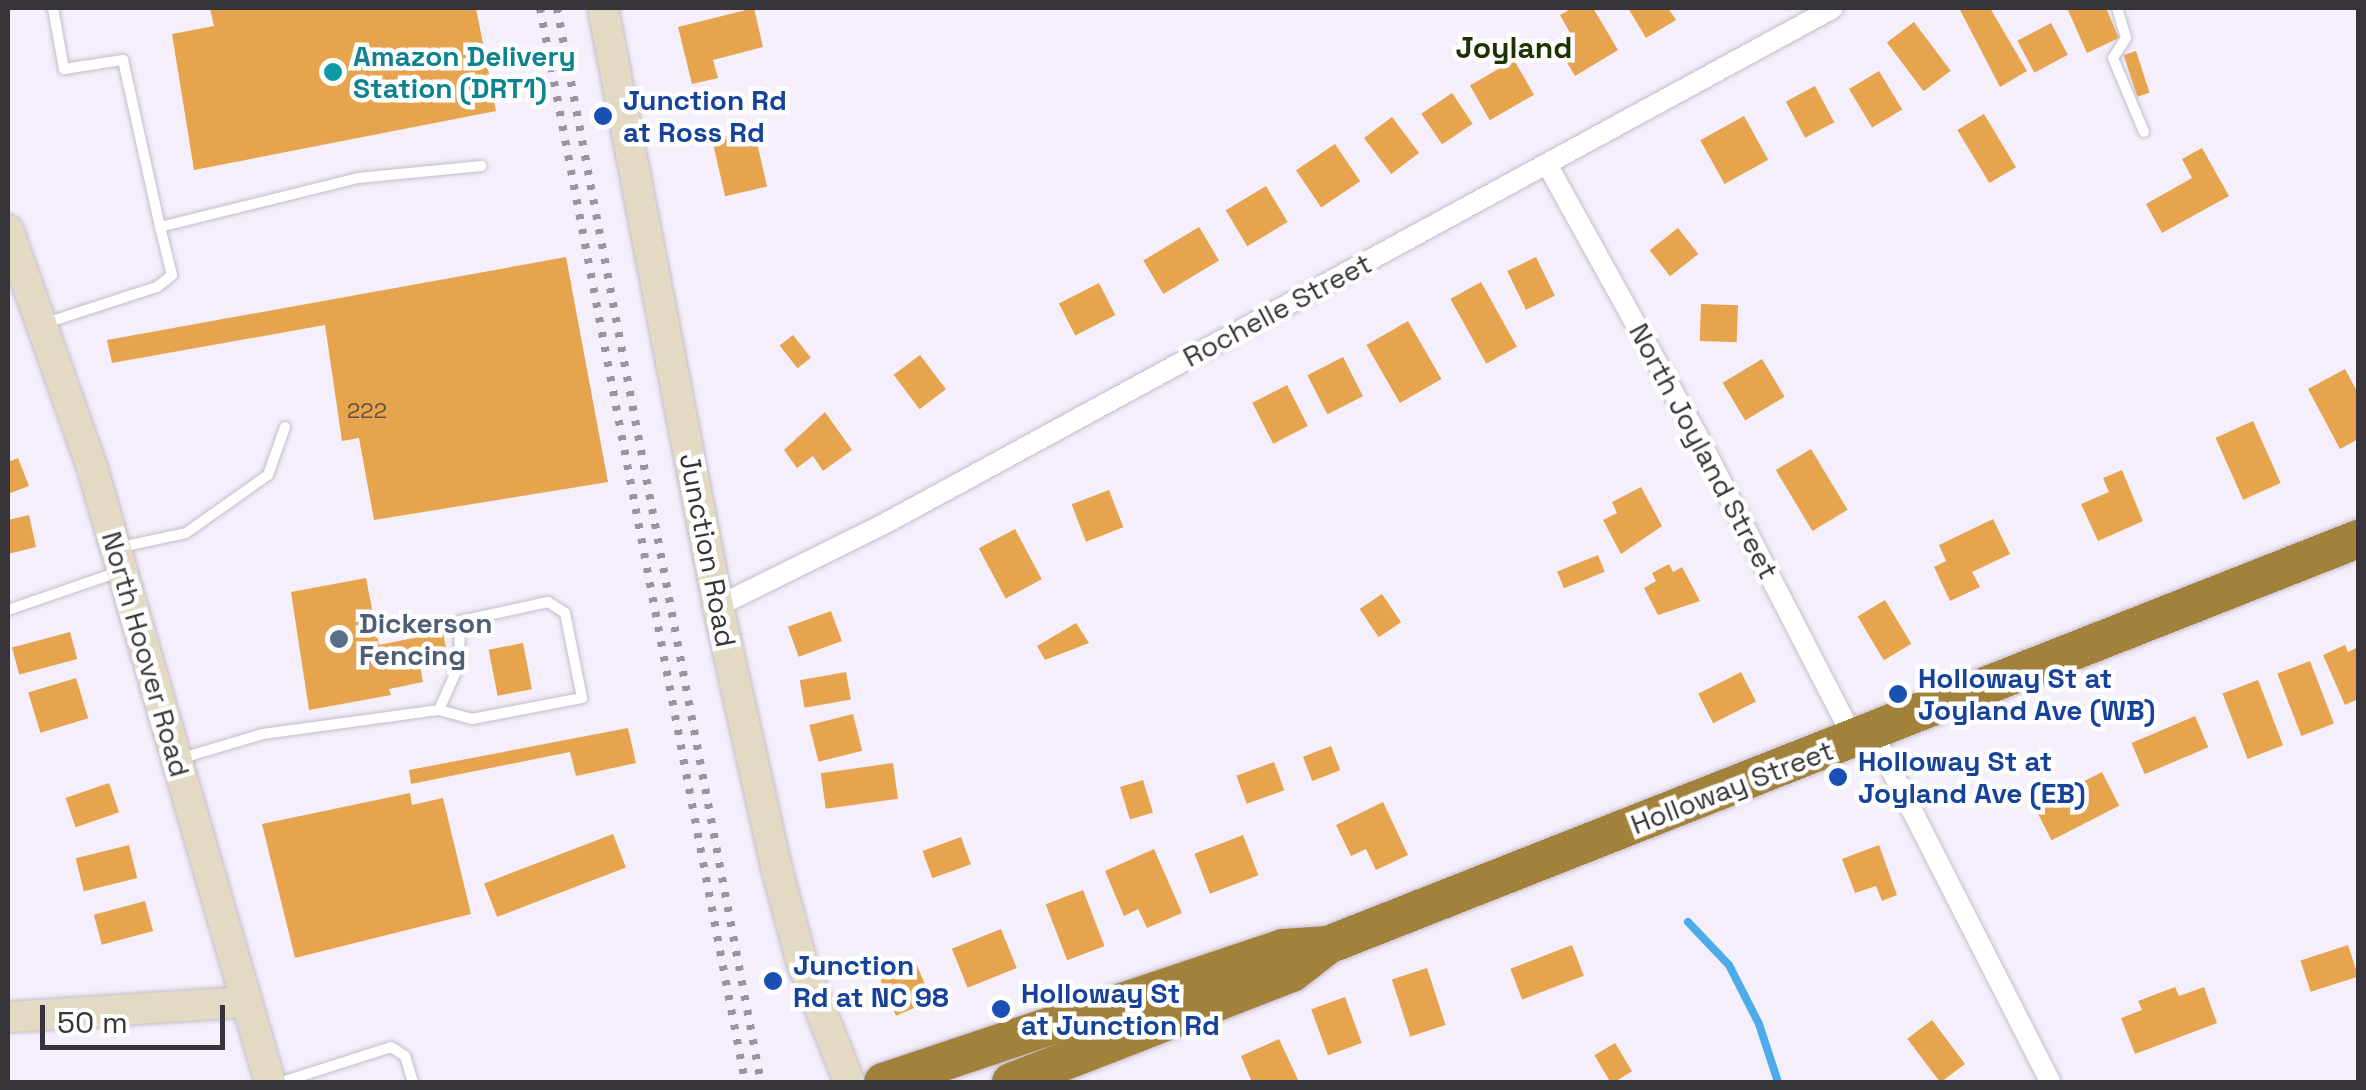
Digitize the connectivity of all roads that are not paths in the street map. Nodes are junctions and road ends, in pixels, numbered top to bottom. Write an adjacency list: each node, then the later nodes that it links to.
1 (53, 8): 8 (lane)
2 (603, 8): 14 (street, Junction Road)
3 (1833, 8): 7 (street, Rochelle Street)
4 (2117, 8): 5 (lane)
5 (2144, 132)
6 (482, 166): 8 (lane)
7 (1548, 166): 14 (street, Rochelle Street); 17 (street, North Joyland Street)
8 (160, 227): 10 (lane)
9 (8, 230): 10 (street, North Hoover Road)
10 (45, 323): 13 (street, North Hoover Road)
11 (285, 427): 13 (lane)
12 (2358, 539): 17 (highway, Holloway Street)
13 (118, 559): 15 (lane); 18 (street, North Hoover Road)
14 (718, 606): 25 (street, Junction Road)
15 (8, 610)
16 (438, 710): 16 (lane); 18 (lane)
17 (1863, 736): 19 (highway, Holloway Street); 28 (street, North Joyland Street)
18 (177, 760): 20 (street, North Hoover Road)
19 (1328, 945): 26 (highway, Holloway Street); 27 (highway, Holloway Street)
20 (246, 1002): 21 (street); 22 (street, North Hoover Road)
21 (8, 1017)
22 (270, 1082)
23 (282, 1082): 24 (lane)
24 (413, 1082)
25 (849, 1082)
26 (883, 1082)
27 (1011, 1082)
28 (2050, 1082)

